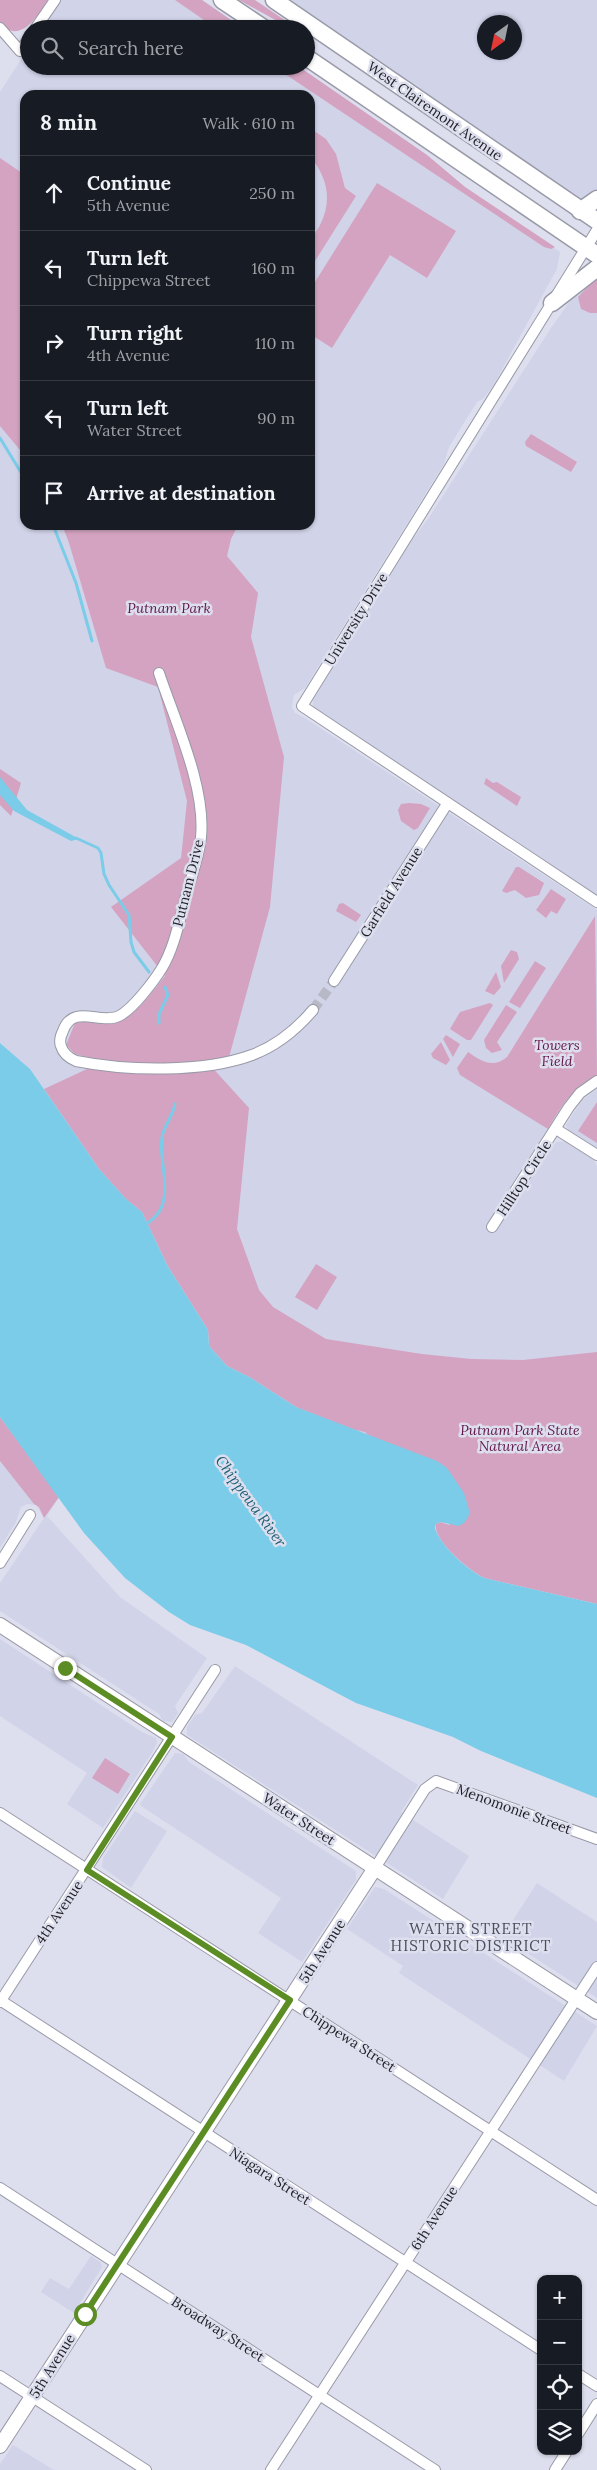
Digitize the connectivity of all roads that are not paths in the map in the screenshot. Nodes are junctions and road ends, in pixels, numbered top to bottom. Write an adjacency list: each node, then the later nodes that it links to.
1 (55, 0): 4 (street)
2 (222, 0): 5 (main road)
3 (274, 0): 6 (main road, West Clairemont Avenue)
4 (41, 20)
5 (251, 20)
6 (303, 20)
7 (0, 28): 9 (street)
8 (315, 28): 12 (main road, West Clairemont Avenue)
9 (20, 51)
10 (315, 63): 15 (main road, West Clairemont Avenue)
11 (597, 199): 12 (main road)
12 (580, 211): 13 (main road, West Clairemont Avenue)
13 (597, 221)
14 (597, 230): 15 (street, University Drive)
15 (593, 249): 17 (street, University Drive)
16 (597, 268): 17 (main road)
17 (552, 303): 19 (street, University Drive)
18 (159, 673): 22 (street, Putnam Drive)
19 (447, 804): 20 (street, University Drive); 21 (street, Garfield Avenue)
20 (597, 902)
21 (334, 981)
22 (313, 1010)
23 (597, 1080): 24 (street, Hilltop Circle)
24 (556, 1129): 25 (street); 26 (street, Hilltop Circle)
25 (597, 1155)
26 (492, 1227)
27 (30, 1515): 28 (street)
28 (0, 1563)
29 (0, 1626): 31 (main road, Water Street)
30 (215, 1670): 31 (street, 4th Avenue)
31 (172, 1737): 35 (main road, Water Street); 36 (street, 4th Avenue)
32 (431, 1783): 34 (street, Menomonie Street); 35 (street, 5th Avenue)
33 (0, 1813): 36 (street, Chippewa Street)
34 (597, 1839)
35 (375, 1868): 38 (main road, Water Street); 39 (main road, 5th Avenue)
36 (87, 1870): 39 (street, Chippewa Street); 40 (street, 4th Avenue)
37 (597, 1967): 38 (street, 6th Avenue)
38 (576, 1999): 41 (main road, Water Street); 43 (street, 6th Avenue)
39 (290, 2000): 42 (main road, 5th Avenue); 43 (street, Chippewa Street)
40 (0, 2001): 42 (street, Niagara Street)
41 (597, 2012)
42 (203, 2132): 46 (main road, 5th Avenue); 47 (street, Niagara Street)
43 (492, 2132): 45 (street, Chippewa Street); 47 (street, 6th Avenue)
44 (0, 2188): 46 (street, Broadway Street)
45 (597, 2200)
46 (118, 2264): 52 (street, Broadway Street); 53 (main road, 5th Avenue)
47 (405, 2264): 48 (street, Niagara Street); 52 (street, 6th Avenue)
48 (537, 2347)
49 (0, 2376): 53 (street)
50 (582, 2377): 51 (street)
51 (597, 2386)
52 (320, 2396): 59 (street, 6th Avenue); 60 (street, Broadway Street)
53 (32, 2397): 56 (main road, 5th Avenue); 58 (street)
54 (597, 2404): 55 (street)
55 (582, 2428)
56 (0, 2446)
57 (564, 2455): 61 (street)
58 (146, 2470)
59 (271, 2470)
60 (435, 2470)
61 (555, 2470)

